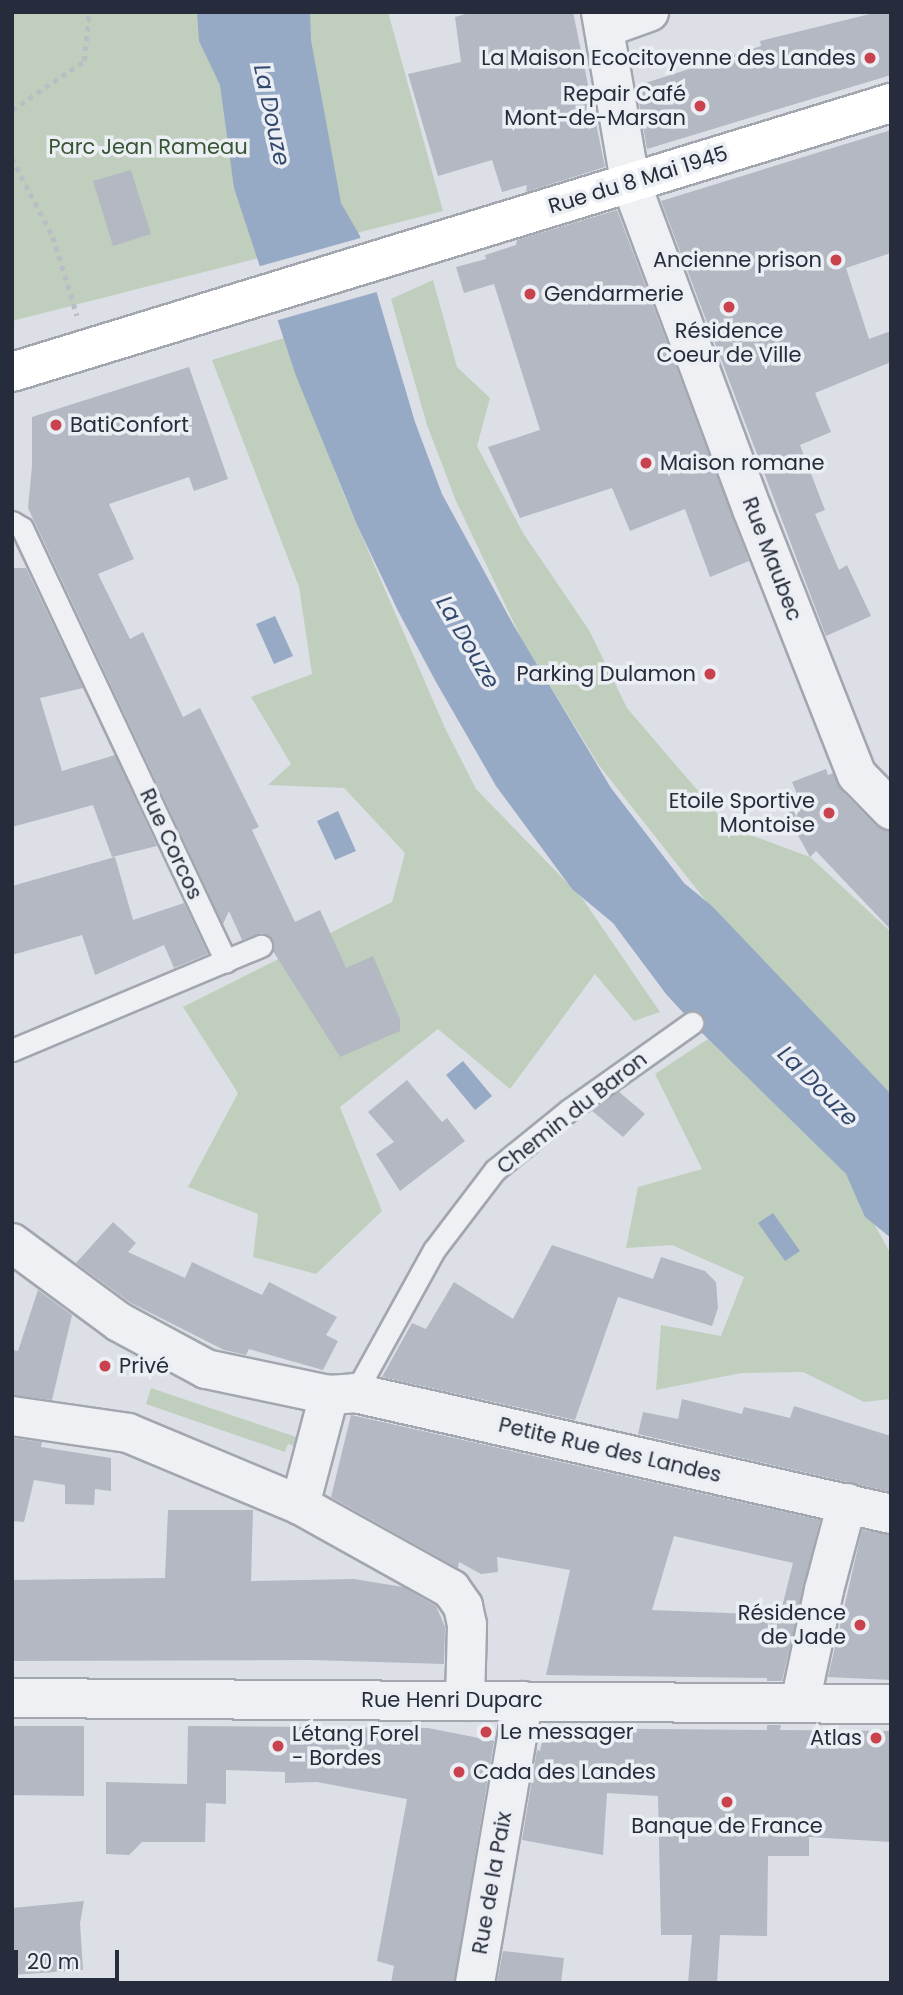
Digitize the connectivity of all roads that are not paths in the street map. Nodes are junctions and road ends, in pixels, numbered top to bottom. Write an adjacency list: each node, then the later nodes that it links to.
1 (649, 12): 2 (street)
2 (603, 20): 4 (street, Rue Maubec)
3 (891, 103): 4 (main road, Rue du 8 Mai 1945)
4 (630, 181): 5 (main road, Rue du 8 Mai 1945); 7 (street, Rue Maubec)
5 (12, 372)
6 (12, 522): 9 (lane, Rue Corcos)
7 (891, 810)
8 (261, 946): 9 (lane)
9 (226, 961): 11 (lane)
10 (692, 1023): 13 (lane, Chemin du Baron)
11 (12, 1050)
12 (12, 1243): 13 (street, Petite Rue des Landes)
13 (342, 1394): 15 (street, Petite Rue des Landes); 16 (street)
14 (12, 1416): 16 (street)
15 (847, 1503): 17 (street, Petite Rue des Landes); 21 (street)
16 (300, 1505): 19 (street)
17 (891, 1514)
18 (12, 1698): 19 (street, Rue Henri Duparc)
19 (465, 1701): 20 (street, Rue Henri Duparc)
20 (523, 1701): 21 (street, Rue Henri Duparc); 23 (street, Rue de la Paix)
21 (800, 1703): 22 (street, Rue Henri Duparc)
22 (891, 1704)
23 (475, 1983)

